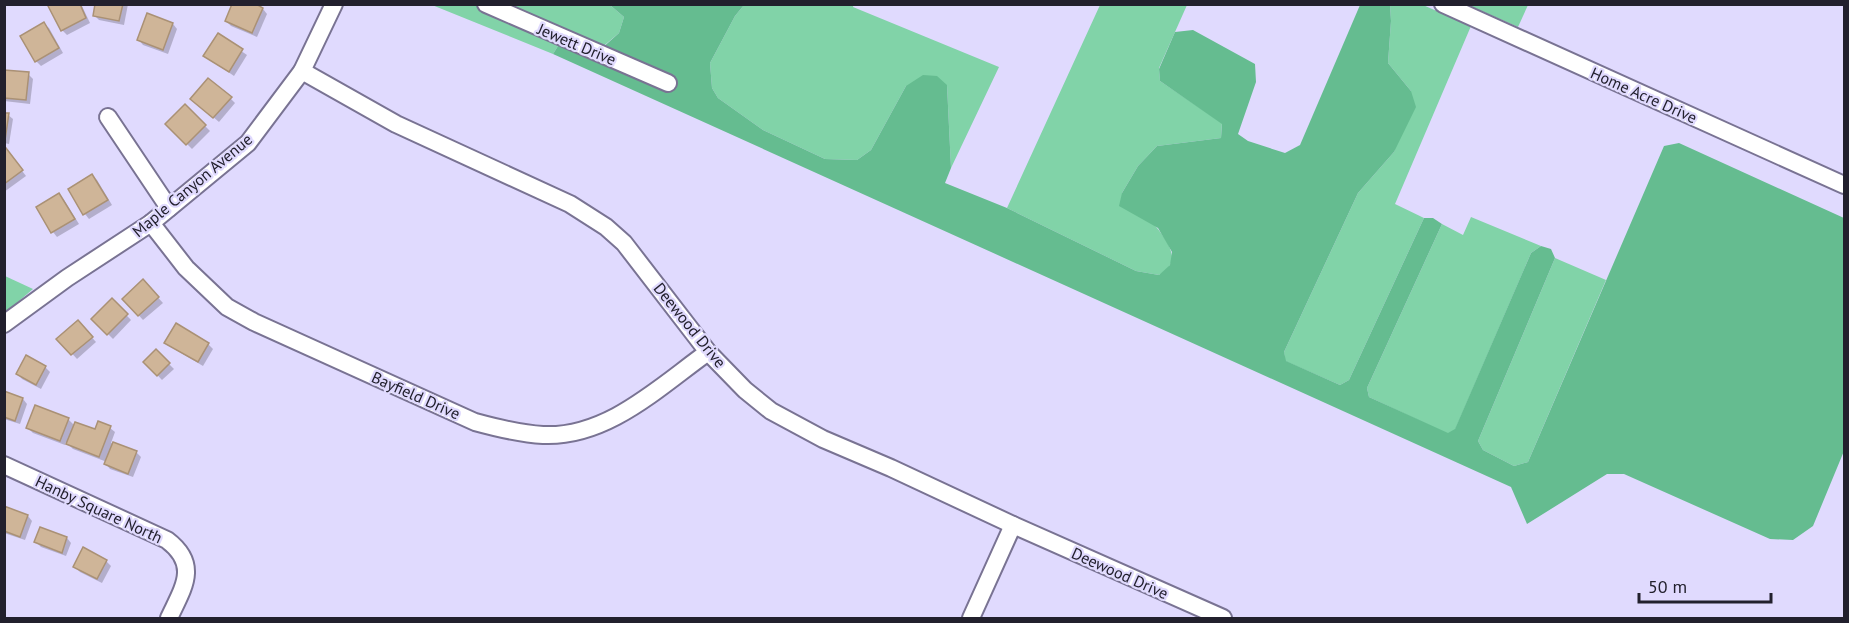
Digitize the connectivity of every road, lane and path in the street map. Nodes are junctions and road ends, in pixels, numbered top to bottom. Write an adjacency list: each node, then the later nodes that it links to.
1 (334, 4): 4 (street, Maple Canyon Avenue)
2 (486, 4): 5 (street, Jewett Drive)
3 (1443, 4): 7 (street, Home Acre Drive)
4 (302, 71): 8 (street, Maple Canyon Avenue); 11 (street, Deewood Drive)
5 (668, 83)
6 (108, 117): 8 (street)
7 (1845, 185)
8 (169, 208): 9 (street, Maple Canyon Avenue)
9 (151, 223): 10 (street, Maple Canyon Avenue); 11 (street, Bayfield Drive)
10 (4, 324)
11 (708, 352): 13 (street, Deewood Drive)
12 (4, 465): 14 (street, Hanby Square North)
13 (1013, 525): 15 (street); 16 (street, Deewood Drive)
14 (169, 618)
15 (970, 618)
16 (1223, 618)

